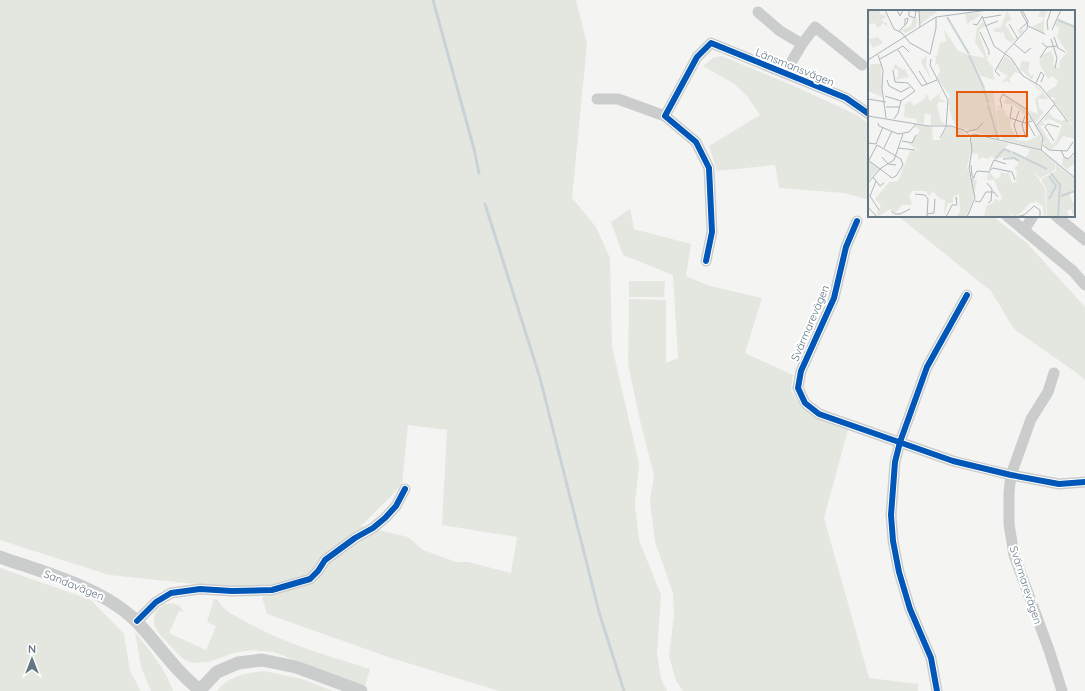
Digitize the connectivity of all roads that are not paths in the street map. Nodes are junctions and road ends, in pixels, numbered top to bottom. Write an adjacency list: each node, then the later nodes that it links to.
1 (758, 12): 2 (street)
2 (802, 44): 3 (street); 4 (street)
3 (862, 65)
4 (785, 73): 6 (street, Länsmansvägen); 7 (street, Länsmansvägen)
5 (597, 99): 7 (street)
6 (868, 113)
7 (665, 116): 14 (street)
8 (1008, 217): 12 (street)
9 (1032, 217): 12 (street)
10 (1057, 217): 13 (street)
11 (857, 221): 18 (street, Svärmarevägen)
12 (1024, 230): 15 (street)
13 (1085, 240)
14 (706, 261)
15 (1085, 285)
16 (967, 295): 18 (street)
17 (1054, 373): 19 (street, Svärmarevägen)
18 (900, 442): 19 (street, Svärmarevägen); 26 (street)
19 (1011, 475): 20 (street, Svärmarevägen); 27 (street, Svärmarevägen)
20 (1085, 482)
21 (405, 489): 23 (street)
22 (0, 557): 23 (street, Sandavägen)
23 (137, 622): 24 (street, Sandavägen)
24 (199, 691): 25 (street, Sandavägen)
25 (361, 691)
26 (937, 691)
27 (1062, 691)

